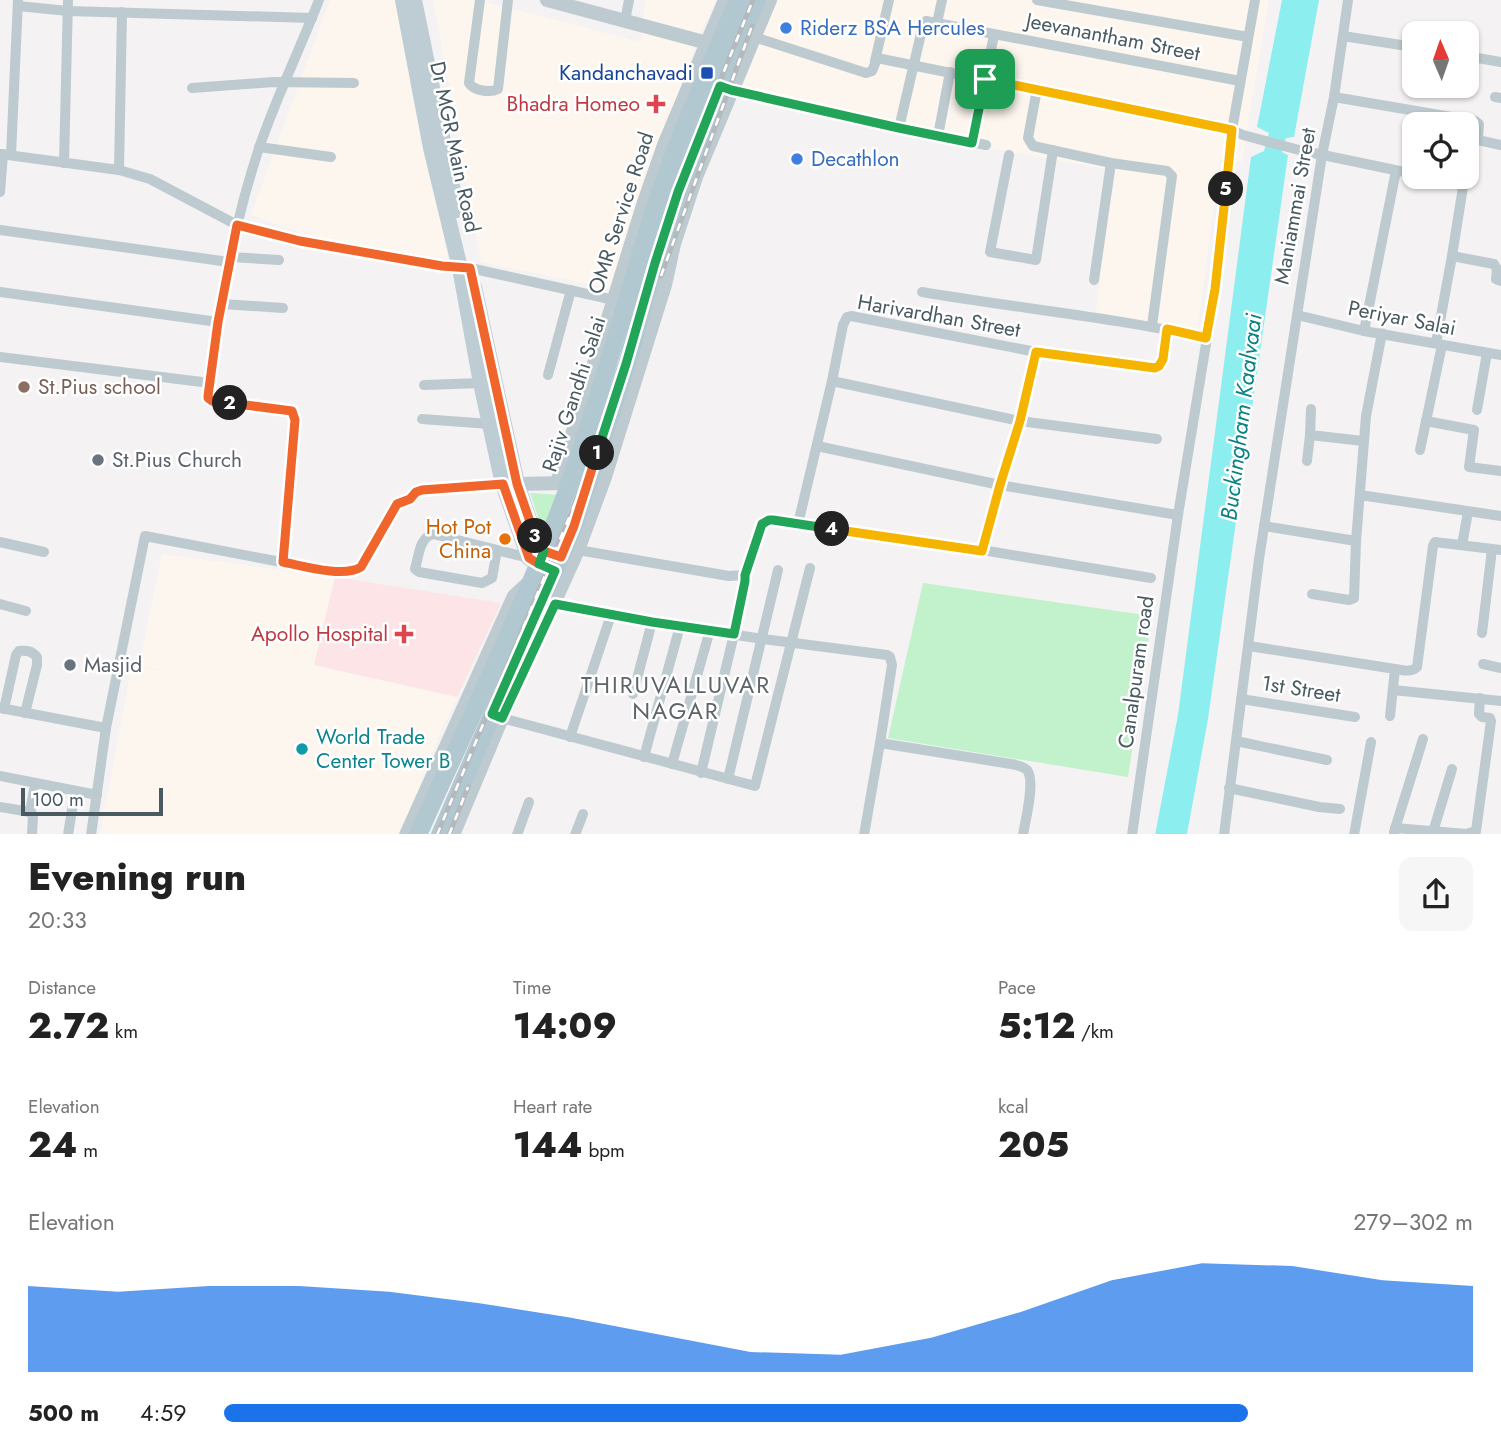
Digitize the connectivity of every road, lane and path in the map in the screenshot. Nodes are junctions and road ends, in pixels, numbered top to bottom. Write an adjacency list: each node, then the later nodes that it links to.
1 (320, 0): 20 (street)
2 (403, 0): 66 (main road, Dr MGR Main Road)
3 (414, 0): 66 (main road, Dr MGR Main Road)
4 (480, 0): 5 (street)
5 (508, 0)
6 (547, 0): 21 (street)
7 (629, 0): 21 (street)
8 (725, 0): 27 (street, OMR Service Road)
9 (738, 0): 27 (main road, Rajiv Gandhi Salai)
10 (757, 0): 23 (main road, Rajiv Gandhi Salai)
11 (770, 0): 23 (street)
12 (889, 0): 30 (street)
13 (942, 0): 22 (street)
14 (1037, 0): 26 (street)
15 (1255, 0): 26 (street, Canalpuram road)
16 (1348, 0): 25 (street, Maniammai Street)
17 (18, 3): 18 (street); 50 (street)
18 (68, 5): 19 (street); 54 (street)
19 (122, 12): 20 (street); 56 (street)
20 (312, 18): 36 (street)
21 (625, 21): 27 (street)
22 (937, 23): 24 (street, Jeevanantham Street); 32 (street)
23 (748, 35): 30 (street); 39 (main road, Rajiv Gandhi Salai)
24 (994, 35): 34 (street); 35 (street, Jeevanantham Street)
25 (1343, 36): 28 (street); 41 (street, Maniammai Street)
26 (1248, 37): 35 (street, Canalpuram road)
27 (713, 44): 72 (street, OMR Service Road); 105 (main road, Rajiv Gandhi Salai)
28 (1402, 45)
29 (1479, 58): 31 (street)
30 (875, 61): 32 (street)
31 (1501, 62)
32 (913, 65): 33 (street); 42 (street)
33 (950, 72): 34 (street); 44 (street)
34 (985, 79): 40 (street); 45 (street)
35 (1240, 81): 43 (street, Canalpuram road)
36 (286, 82): 37 (street); 38 (street); 48 (street)
37 (354, 83)
38 (192, 88)
39 (726, 88): 42 (street); 118 (street); 123 (main road, Rajiv Gandhi Salai)
40 (1037, 89): 43 (street); 49 (street)
41 (1334, 97): 47 (street); 52 (street, Maniammai Street)
42 (899, 128): 44 (street)
43 (1237, 133): 52 (street); 81 (street, Canalpuram road)
44 (938, 136): 45 (street)
45 (972, 143): 46 (street)
46 (986, 145)
47 (1501, 145)
48 (259, 147): 53 (street); 61 (street)
49 (1052, 150): 51 (street); 55 (street)
50 (5, 154): 54 (street); 60 (street)
51 (1009, 155)
52 (1322, 155): 57 (street); 75 (street, Maniammai Street)
53 (331, 157)
54 (64, 163): 56 (street)
55 (1111, 163): 67 (street); 77 (street)
56 (118, 170): 61 (street)
57 (1396, 171): 58 (street); 79 (street)
58 (1402, 172)
59 (1463, 189): 63 (street)
60 (0, 192)
61 (237, 225): 64 (street); 66 (street)
62 (0, 230): 64 (street)
63 (1452, 256): 68 (street); 82 (street)
64 (230, 259): 65 (street); 73 (street)
65 (279, 260)
66 (465, 268): 69 (street); 89 (main road, Dr MGR Main Road); 106 (main road, Dr MGR Main Road)
67 (1094, 280)
68 (1501, 281)
69 (570, 290): 72 (street); 87 (street)
70 (0, 292): 76 (street)
71 (922, 292): 77 (street)
72 (614, 300): 105 (street, OMR Service Road)
73 (222, 304): 74 (street); 76 (street)
74 (283, 307)
75 (1297, 315): 79 (street, Periyar Salai); 113 (street, Maniammai Street)
76 (218, 322): 91 (street)
77 (1152, 327): 78 (street)
78 (1167, 329): 81 (street); 83 (street, Harivardhan Street)
79 (1364, 331): 80 (street, Periyar Salai)
80 (1382, 333): 82 (street, Periyar Salai); 100 (street)
81 (1206, 338): 110 (street, Canalpuram road)
82 (1439, 344): 84 (street, Periyar Salai); 96 (street)
83 (1036, 352): 88 (street, Harivardhan Street); 95 (street)
84 (1487, 353): 85 (street, Periyar Salai); 93 (street)
85 (1501, 355)
86 (0, 357): 91 (street)
87 (548, 375)
88 (832, 381): 95 (street); 101 (street, Harivardhan Street)
89 (481, 383): 90 (street); 97 (main road, Dr MGR Main Road)
90 (424, 385)
91 (209, 388): 122 (street)
92 (1311, 409): 98 (street)
93 (1477, 410)
94 (422, 419): 97 (street)
95 (1020, 421): 99 (street); 107 (street)
96 (1426, 421): 102 (street); 104 (street)
97 (490, 424): 106 (main road, Dr MGR Main Road)
98 (1310, 435): 100 (street); 103 (street)
99 (1157, 439)
100 (1363, 441): 108 (street)
101 (817, 446): 107 (street); 112 (street, Harivardhan Street)
102 (1420, 450)
103 (1307, 461)
104 (1501, 471)
105 (563, 483): 106 (street); 123 (main road, Rajiv Gandhi Salai)
106 (510, 484): 122 (street); 123 (main road, Dr MGR Main Road)
107 (1000, 485): 110 (street); 120 (street)
108 (1360, 495): 109 (street); 114 (street)
109 (1468, 512): 111 (street); 116 (street)
110 (1178, 515): 190 (street, Canalpuram road)
111 (1501, 516)
112 (799, 524): 120 (street); 126 (street)
113 (1264, 526): 114 (street); 140 (street, Maniammai Street)
114 (1356, 541): 128 (street)
115 (0, 542): 121 (street)
116 (1462, 545): 119 (street); 143 (street)
117 (497, 550): 117 (street); 123 (street)
118 (578, 550): 126 (street); 130 (street)
119 (1497, 550): 137 (street)
120 (982, 551): 127 (street)
121 (44, 552)
122 (283, 562): 154 (street)
123 (543, 563): 151 (main road, Rajiv Gandhi Salai); 155 (main road, Rajiv Gandhi Salai)
124 (810, 568): 139 (street)
125 (778, 570): 138 (street)
126 (745, 575): 136 (street)
127 (1151, 578)
128 (1312, 594)
129 (0, 604): 131 (street)
130 (555, 604): 132 (street); 151 (street)
131 (26, 611)
132 (611, 615): 133 (street); 156 (street)
133 (652, 622): 134 (street); 145 (street)
134 (680, 626): 135 (street); 161 (street)
135 (710, 630): 136 (street); 163 (street)
136 (734, 634): 138 (street); 165 (street)
137 (1482, 634)
138 (763, 639): 139 (street); 167 (street)
139 (792, 643): 160 (street); 167 (street)
140 (1249, 646): 143 (street); 147 (street, Maniammai Street)
141 (1483, 664): 142 (street)
142 (1501, 668)
143 (1395, 669): 144 (street)
144 (1393, 690): 146 (street); 152 (street)
145 (633, 694)
146 (1480, 698): 148 (street); 178 (street)
147 (1241, 699): 153 (street, 1st Street); 158 (street, Maniammai Street)
148 (1501, 701)
149 (2, 708): 150 (street); 150 (street)
150 (25, 713): 154 (street)
151 (497, 716): 156 (street); 184 (main road, Rajiv Gandhi Salai); 185 (street)
152 (1390, 716)
153 (1354, 717)
154 (106, 728): 171 (street)
155 (457, 734): 182 (street); 183 (main road, Rajiv Gandhi Salai)
156 (570, 737): 161 (street)
157 (1423, 739): 177 (street)
158 (1236, 741): 162 (street); 169 (street, Maniammai Street)
159 (1371, 742): 192 (street)
160 (880, 743): 188 (street); 189 (street)
161 (644, 757): 163 (street)
162 (1327, 760)
163 (672, 764): 165 (street)
164 (1452, 769): 178 (street)
165 (701, 773): 167 (street)
166 (0, 776): 168 (street)
167 (728, 779)
168 (35, 783): 170 (street); 175 (street)
169 (1229, 788): 174 (street); 191 (street, Maniammai Street)
170 (75, 791): 171 (street); 180 (street)
171 (97, 795): 181 (street)
172 (529, 802): 186 (street)
173 (0, 807): 175 (street)
174 (1340, 809)
175 (30, 813): 179 (street)
176 (583, 814): 187 (street)
177 (1394, 831): 178 (street)
178 (1433, 832)
179 (32, 834)
180 (68, 834)
181 (91, 834)
182 (407, 834)
183 (418, 834)
184 (440, 834)
185 (453, 834)
186 (517, 834)
187 (575, 834)
188 (864, 834)
189 (1023, 834)
190 (1132, 834)
191 (1227, 834)
192 (1354, 834)

